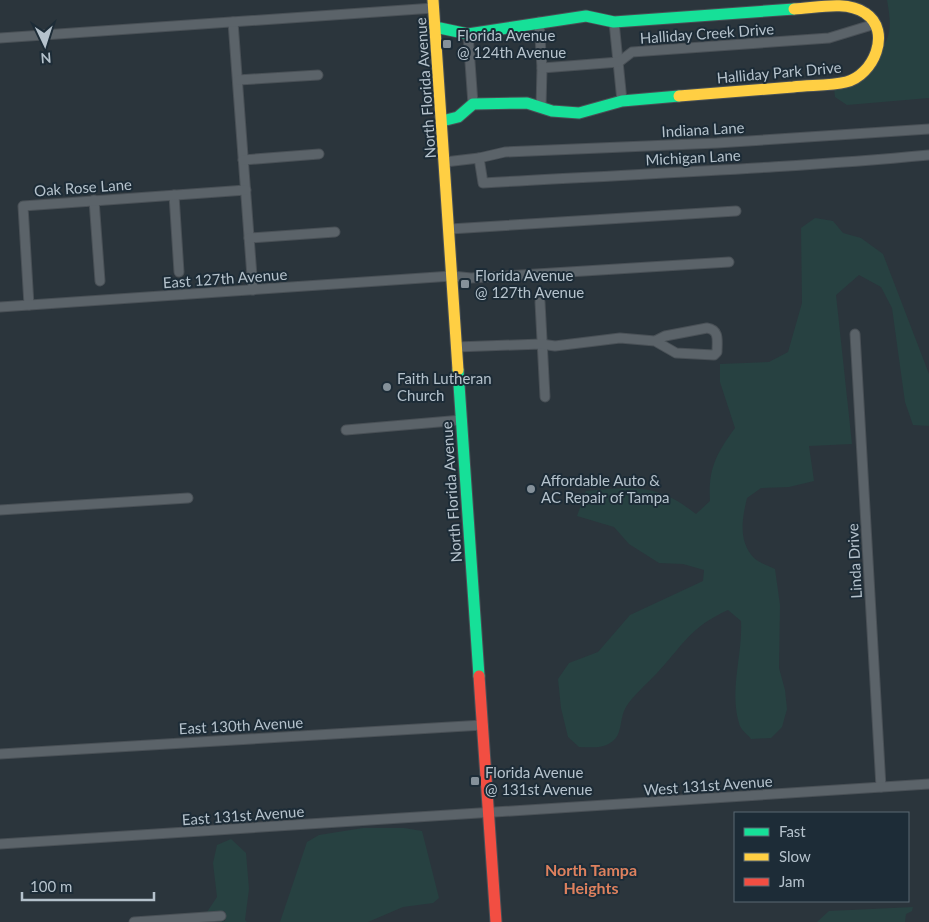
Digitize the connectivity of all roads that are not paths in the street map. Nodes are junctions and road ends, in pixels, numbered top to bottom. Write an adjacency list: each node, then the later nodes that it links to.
1 (433, 4): 2 (street); 6 (street, North Florida Avenue)
2 (234, 22): 8 (street); 12 (street)
3 (539, 22): 4 (street); 7 (street); 10 (street)
4 (614, 22): 5 (street); 9 (street)
5 (875, 24): 9 (street, Halliday Creek Drive); 13 (street, Halliday Park Drive)
6 (435, 26): 7 (street); 16 (street, North Florida Avenue)
7 (468, 34): 14 (street)
8 (0, 38)
9 (619, 62): 10 (street, Halliday Creek Drive); 13 (street)
10 (542, 68): 15 (street)
11 (318, 75): 12 (street)
12 (238, 80): 21 (street)
13 (622, 101): 15 (street, Halliday Park Drive)
14 (473, 104): 15 (street, Halliday Park Drive); 16 (street)
15 (541, 107)
16 (442, 121): 22 (street, North Florida Avenue)
17 (929, 129): 20 (street, Indiana Lane)
18 (319, 154): 21 (street)
19 (929, 155): 20 (street, Michigan Lane)
20 (479, 158): 22 (street, Indiana Lane)
21 (244, 160): 23 (street)
22 (445, 162): 27 (street, North Florida Avenue)
23 (246, 190): 24 (street, Oak Rose Lane); 29 (street)
24 (174, 195): 25 (street, Oak Rose Lane); 31 (street)
25 (94, 200): 33 (street); 36 (street, Oak Rose Lane)
26 (736, 211): 27 (street)
27 (450, 229): 32 (street, North Florida Avenue)
28 (335, 232): 29 (street)
29 (249, 238): 34 (street)
30 (730, 262): 32 (street, East 127th Avenue)
31 (179, 272)
32 (452, 276): 34 (street, East 127th Avenue); 41 (street, North Florida Avenue)
33 (100, 281)
34 (253, 290): 36 (street, East 127th Avenue)
35 (540, 302): 40 (street)
36 (29, 305): 37 (street, East 127th Avenue)
37 (0, 307)
38 (855, 334): 50 (street, Linda Drive)
39 (655, 341): 39 (street); 40 (street)
40 (541, 344): 41 (street); 42 (street)
41 (456, 347): 43 (street, North Florida Avenue)
42 (545, 397)
43 (462, 420): 44 (street); 47 (street, North Florida Avenue)
44 (346, 430)
45 (188, 498): 46 (street)
46 (0, 510)
47 (483, 725): 48 (street, East 130th Avenue); 51 (street, North Florida Avenue)
48 (0, 754)
49 (929, 784): 50 (street, West 131st Avenue)
50 (881, 787): 51 (street, West 131st Avenue)
51 (489, 814): 52 (street, East 131st Avenue); 55 (street, North Florida Avenue)
52 (0, 844)
53 (221, 916): 54 (street)
54 (134, 922)
55 (496, 922)

